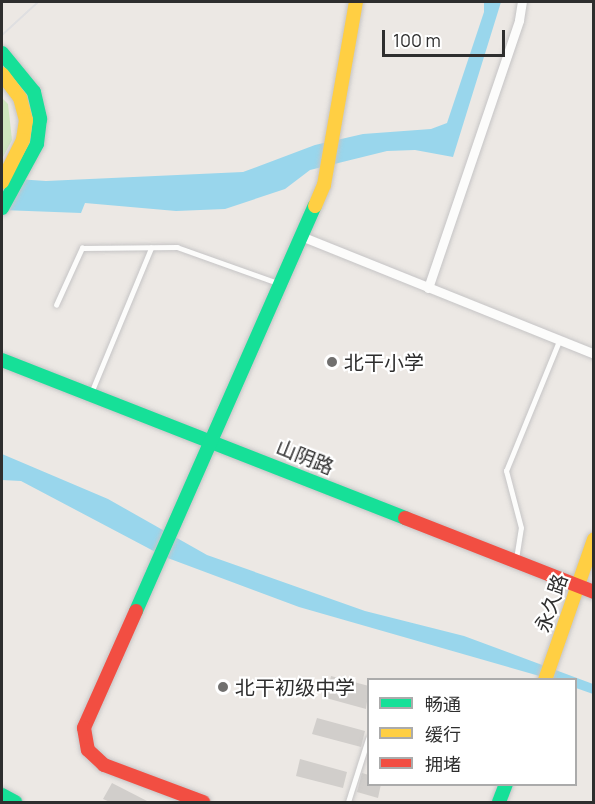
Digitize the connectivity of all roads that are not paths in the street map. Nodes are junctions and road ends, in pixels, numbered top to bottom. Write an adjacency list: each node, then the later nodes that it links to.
1 (356, 2): 7 (street)
2 (522, 2): 10 (street)
3 (2, 52): 6 (street)
4 (2, 74): 5 (street)
5 (2, 182)
6 (2, 208)
7 (301, 236): 9 (street); 10 (street)
8 (151, 248): 9 (lane); 11 (lane); 15 (lane)
9 (280, 284): 16 (street)
10 (428, 288): 12 (street)
11 (56, 305)
12 (559, 340): 13 (street); 18 (lane)
13 (594, 354)
14 (2, 360): 15 (street, 山阴路)
15 (90, 395): 16 (street, 山阴路)
16 (211, 441): 18 (street, 山阴路); 26 (street)
17 (594, 538): 19 (street, 永久路)
18 (515, 562): 19 (street, 山阴路)
19 (578, 586): 20 (street, 山阴路); 21 (street, 永久路)
20 (594, 592)
21 (546, 678)
22 (367, 745): 27 (lane)
23 (505, 786): 28 (street)
24 (2, 795): 25 (street)
25 (15, 802)
26 (203, 802)
27 (348, 802)
28 (499, 802)

